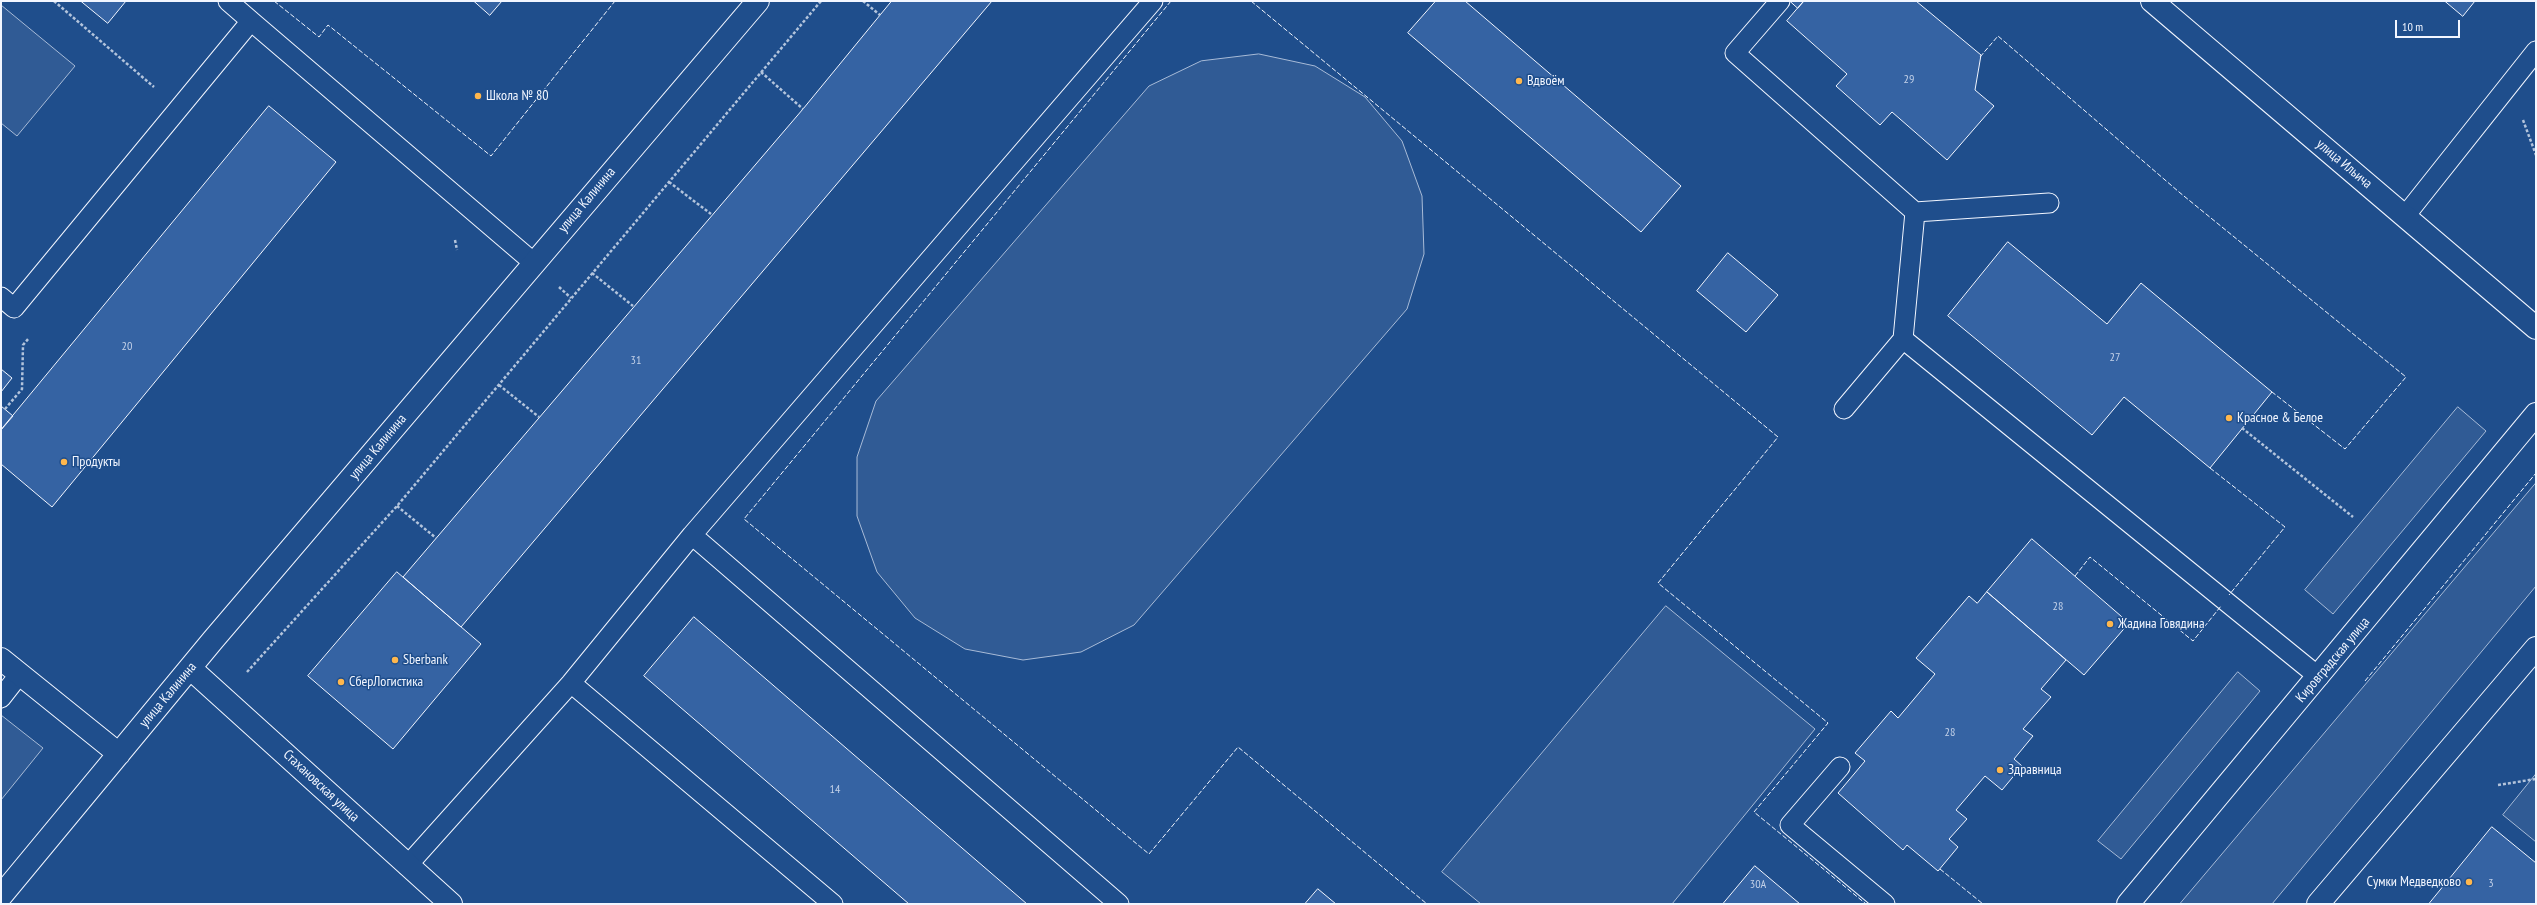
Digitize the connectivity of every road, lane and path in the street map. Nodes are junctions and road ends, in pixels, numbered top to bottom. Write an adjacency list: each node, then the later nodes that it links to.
1 (54, 1): 13 (path)
2 (228, 1): 10 (lane)
3 (758, 1): 22 (street, улица Калинина)
4 (821, 1): 12 (path)
5 (863, 1): 9 (path)
6 (1153, 1): 37 (lane)
7 (1780, 1): 17 (lane)
8 (2152, 1): 19 (street, улица Ильича)
9 (880, 15)
10 (251, 21): 22 (lane); 24 (lane)
11 (2536, 51): 19 (lane)
12 (761, 72): 14 (path); 15 (path)
13 (151, 84)
14 (803, 109)
15 (669, 182): 18 (path); 23 (path)
16 (2048, 203): 17 (lane)
17 (1915, 212): 28 (lane)
18 (711, 214)
19 (2405, 216): 26 (street, улица Ильича)
20 (455, 236): 21 (path)
21 (457, 250)
22 (534, 263): 41 (street, улица Калинина)
23 (592, 273): 25 (path); 29 (path)
24 (1, 296)
25 (633, 306)
26 (2536, 328)
27 (33, 332): 30 (path)
28 (1903, 339): 31 (lane); 44 (lane)
29 (499, 385): 33 (path); 35 (path)
30 (5, 409)
31 (1844, 409)
32 (2536, 414): 44 (street, Кировградская улица)
33 (539, 417)
34 (2242, 428): 36 (path)
35 (397, 506): 38 (path); 42 (path)
36 (2353, 517)
37 (692, 535): 45 (lane); 55 (lane)
38 (436, 538)
39 (2536, 648): 58 (street)
40 (1, 659): 43 (street)
41 (190, 668): 47 (street, улица Калинина); 51 (street, Стахановская улица)
42 (247, 672)
43 (19, 675): 46 (lane); 47 (street)
44 (2319, 677): 57 (street, Кировградская улица)
45 (571, 683): 51 (lane); 54 (lane)
46 (1, 698)
47 (119, 754): 52 (street, улица Калинина)
48 (1840, 767): 56 (lane)
49 (2536, 779): 50 (path)
50 (2498, 785)
51 (407, 866): 53 (street, Стахановская улица)
52 (1, 896)
53 (451, 904)
54 (833, 904)
55 (1119, 904)
56 (1885, 904)
57 (2128, 904)
58 (2318, 904)

